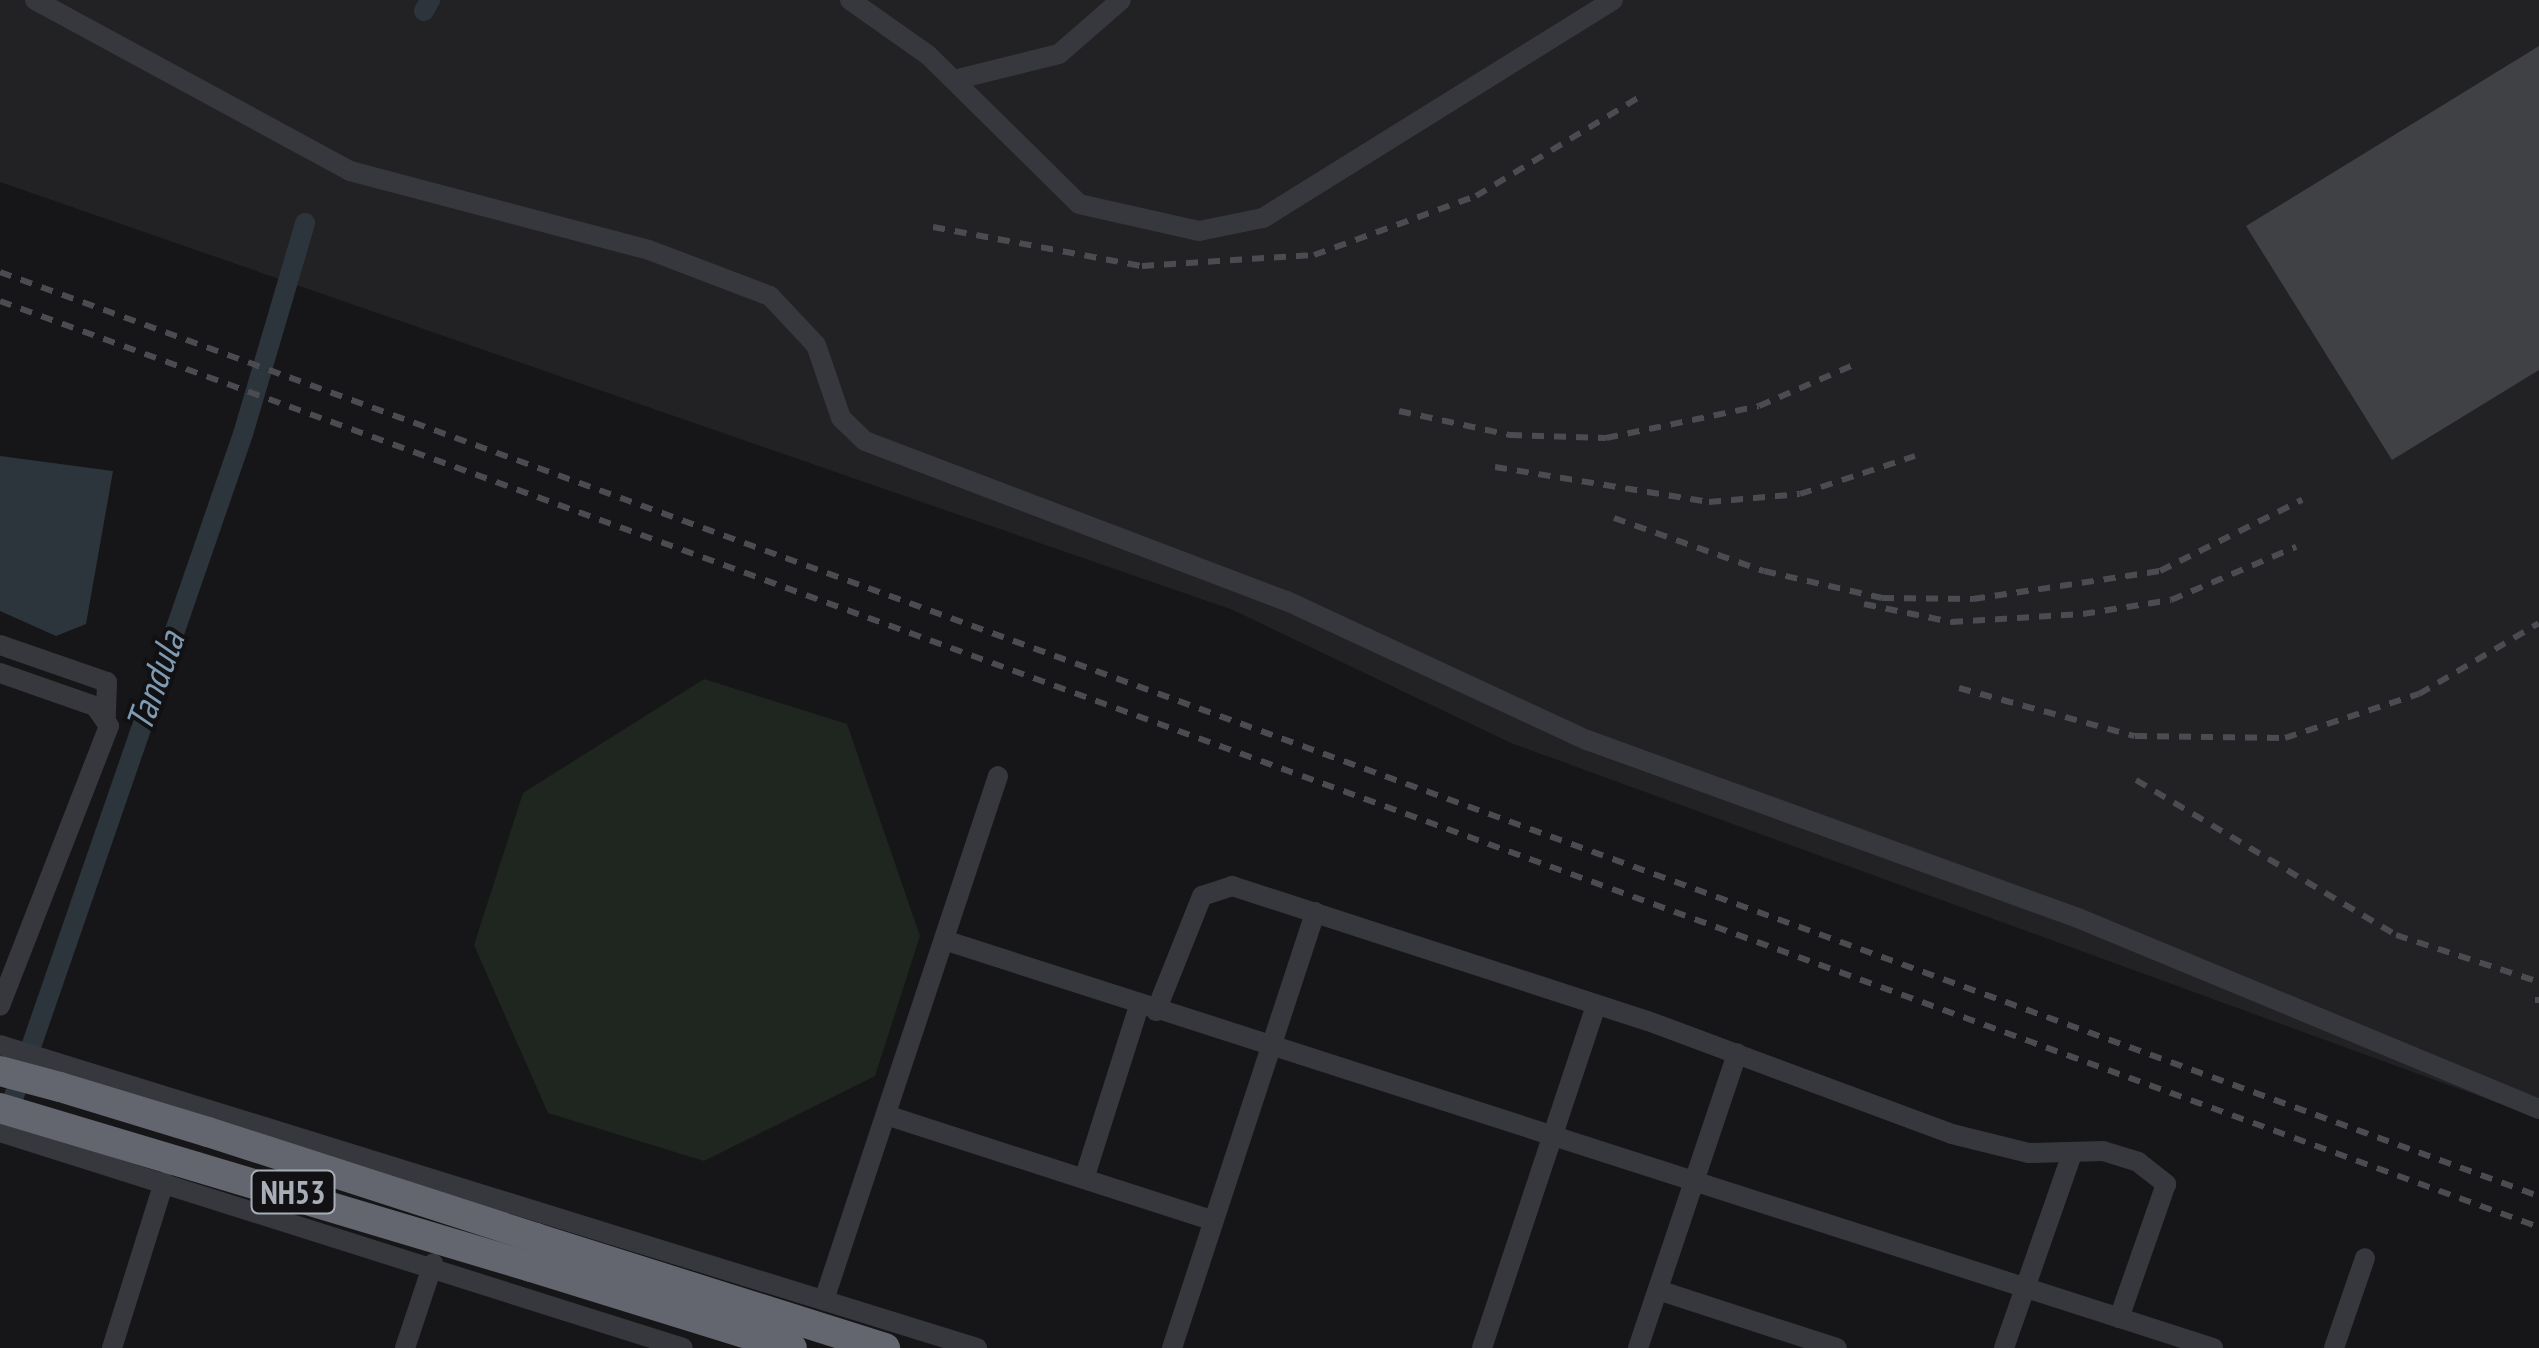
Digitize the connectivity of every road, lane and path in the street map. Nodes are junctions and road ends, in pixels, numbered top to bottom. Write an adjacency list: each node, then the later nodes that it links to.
1 (35, 0): 20 (street)
2 (1121, 0): 5 (street)
3 (1613, 0): 5 (street)
4 (864, 4): 5 (street)
5 (954, 80)
6 (0, 645): 8 (street)
7 (0, 673): 8 (street)
8 (106, 717): 12 (street)
9 (998, 776): 11 (street)
10 (1315, 912): 13 (street); 14 (street); 16 (street)
11 (944, 940): 14 (street); 21 (street)
12 (0, 1006)
13 (1596, 1006): 17 (street); 23 (street)
14 (1148, 1008): 16 (street); 26 (street)
15 (0, 1045): 18 (street)
16 (1266, 1047): 23 (street); 29 (street)
17 (1737, 1052): 25 (street); 27 (street)
18 (34, 1054): 22 (street, bridge); 24 (street)
19 (0, 1071): 41 (highway, NH53, bridge)
20 (2539, 1108)
21 (886, 1115): 26 (street); 35 (street)
22 (3, 1125): 28 (street); 40 (highway, NH53, bridge)
23 (1552, 1135): 27 (street); 44 (street)
24 (342, 1148): 30 (street); 35 (street)
25 (2072, 1154): 33 (street); 36 (street)
26 (1085, 1176): 29 (street)
27 (1694, 1180): 33 (street); 34 (street)
28 (164, 1182): 30 (street); 37 (street)
29 (1212, 1220): 43 (street)
30 (318, 1229): 32 (street)
31 (2365, 1258): 49 (street)
32 (433, 1264): 38 (street); 39 (street)
33 (2023, 1287): 36 (street); 47 (street)
34 (1658, 1290): 45 (street); 46 (street)
35 (824, 1300): 42 (street)
36 (2119, 1318): 48 (street)
37 (112, 1348)
38 (405, 1348)
39 (683, 1348)
40 (792, 1348)
41 (885, 1348)
42 (978, 1348)
43 (1172, 1348)
44 (1482, 1348)
45 (1638, 1348)
46 (1837, 1348)
47 (2004, 1348)
48 (2213, 1348)
49 (2334, 1348)

